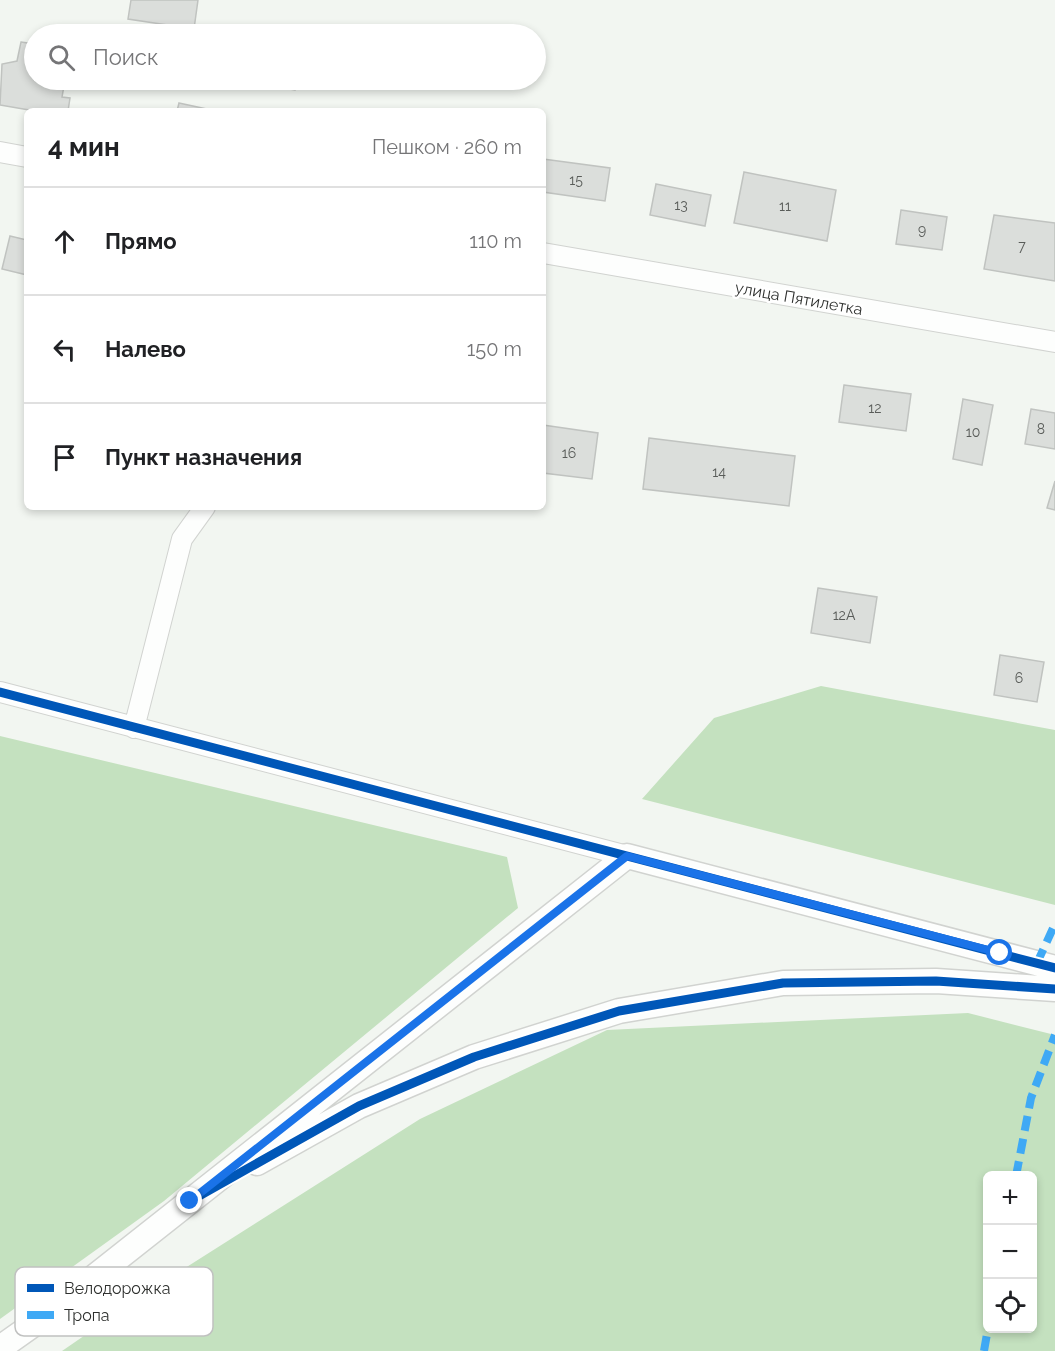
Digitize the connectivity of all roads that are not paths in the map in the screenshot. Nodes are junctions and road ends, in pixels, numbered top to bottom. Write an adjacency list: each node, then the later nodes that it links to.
1 (0, 152): 2 (street)
2 (24, 156)
3 (546, 254): 4 (street, улица Пятилетка)
4 (1055, 342)
5 (194, 510): 7 (street)
6 (203, 510): 7 (street)
7 (186, 533): 9 (street)
8 (0, 692): 9 (street)
9 (134, 728): 10 (street)
10 (627, 856): 11 (street); 13 (street)
11 (1055, 968)
12 (1055, 989): 13 (street)
13 (190, 1201): 14 (street)
14 (107, 1267)
15 (17, 1336): 16 (street)
16 (0, 1348)

